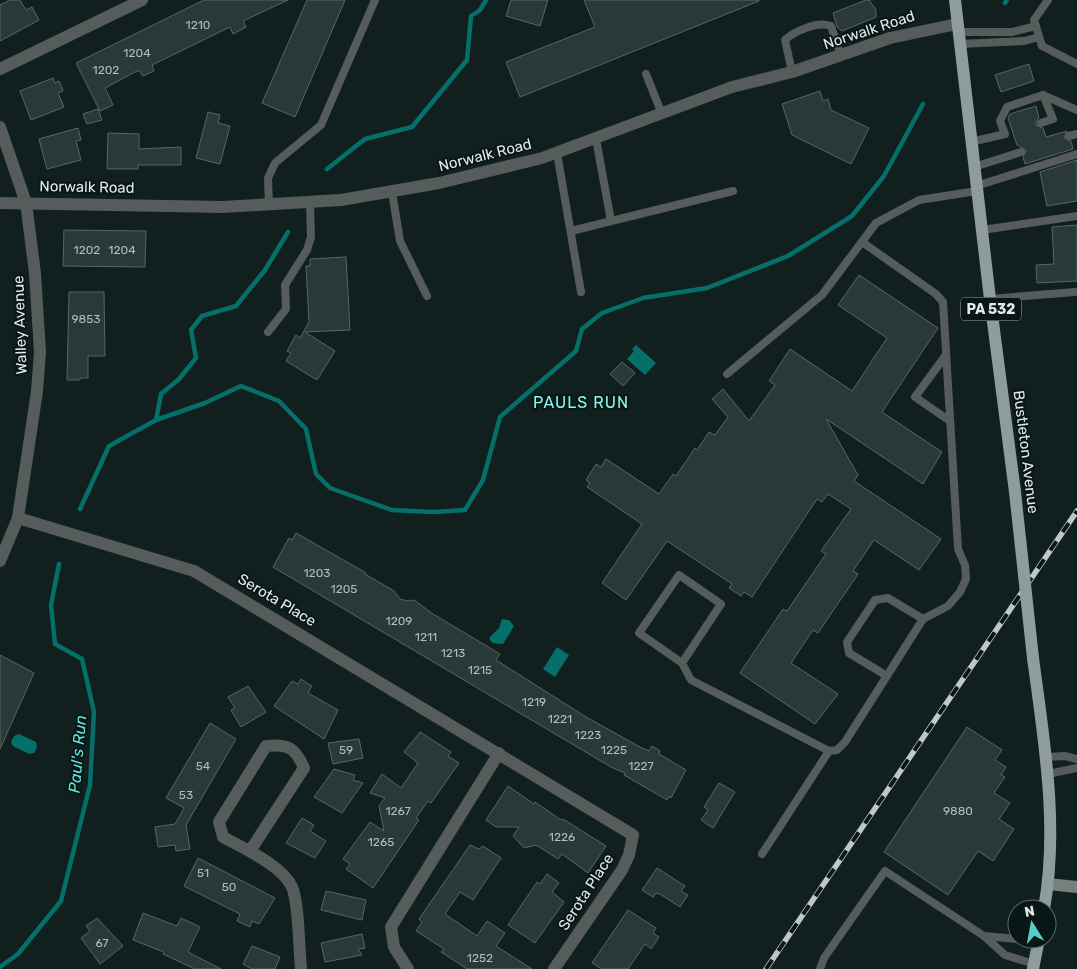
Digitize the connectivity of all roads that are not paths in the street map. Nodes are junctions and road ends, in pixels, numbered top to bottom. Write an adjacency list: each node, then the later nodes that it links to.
1 (375, 0): 30 (lane)
2 (955, 0): 6 (main road, Bustleton Avenue / PA 532)
3 (1048, 0): 5 (lane)
4 (139, 1): 10 (street)
5 (1036, 26): 6 (lane); 7 (lane)
6 (958, 33): 7 (lane); 8 (street, Norwalk Road); 19 (main road, Bustleton Avenue / PA 532)
7 (1039, 37): 9 (lane)
8 (842, 56): 11 (street, Norwalk Road); 11 (lane)
9 (1077, 64)
10 (0, 69)
11 (792, 72): 15 (street, Norwalk Road)
12 (646, 74): 15 (lane)
13 (1043, 95): 14 (lane); 16 (lane); 19 (lane)
14 (1077, 110)
15 (662, 114): 18 (street, Norwalk Road)
16 (1041, 123)
17 (0, 127): 29 (street, Walley Avenue)
18 (596, 139): 21 (street, Norwalk Road); 32 (lane)
19 (971, 142): 23 (main road, Bustleton Avenue / PA 532)
20 (1021, 152): 23 (lane)
21 (557, 153): 26 (street, Norwalk Road); 34 (lane)
22 (1077, 154): 24 (lane)
23 (974, 166): 24 (main road, Bustleton Avenue / PA 532)
24 (977, 189): 33 (main road, Bustleton Avenue / PA 532); 35 (lane)
25 (733, 190): 32 (lane)
26 (392, 192): 27 (street, Norwalk Road); 38 (lane)
27 (310, 202): 30 (street, Norwalk Road); 40 (lane)
28 (0, 203): 29 (street, Norwalk Road)
29 (26, 203): 30 (street, Norwalk Road); 44 (street, Walley Avenue)
30 (268, 204)
31 (1077, 216): 33 (lane)
32 (611, 221): 34 (lane)
33 (982, 230): 39 (main road, Bustleton Avenue / PA 532)
34 (571, 231): 36 (lane)
35 (862, 242): 41 (lane); 42 (lane)
36 (582, 292)
37 (1075, 292): 39 (lane)
38 (427, 296)
39 (990, 299): 51 (main road, Bustleton Avenue / PA 532, bridge)
40 (268, 332)
41 (946, 354): 43 (lane); 43 (lane)
42 (727, 374)
43 (950, 422): 46 (lane)
44 (18, 518): 45 (street, Walley Avenue); 50 (street, Serota Place)
45 (0, 561)
46 (923, 619): 48 (lane); 48 (lane)
47 (682, 663): 47 (lane); 49 (lane)
48 (887, 676): 49 (lane)
49 (829, 751): 56 (lane)
50 (499, 753): 65 (street); 66 (street, Serota Place)
51 (1046, 757): 52 (lane); 54 (main road, Bustleton Avenue / PA 532)
52 (1077, 759)
53 (1077, 768): 54 (lane)
54 (1048, 774): 57 (main road, Bustleton Avenue / PA 532)
55 (250, 852): 55 (street); 64 (street)
56 (762, 854)
57 (1048, 884): 58 (main road); 59 (main road, Bustleton Avenue / PA 532)
58 (1077, 887)
59 (1046, 899)
60 (984, 936): 61 (lane); 63 (lane); 67 (lane)
61 (1007, 938)
62 (1037, 949): 63 (main road)
63 (1034, 966)
64 (301, 969)
65 (408, 969)
66 (554, 969)
67 (820, 969)

